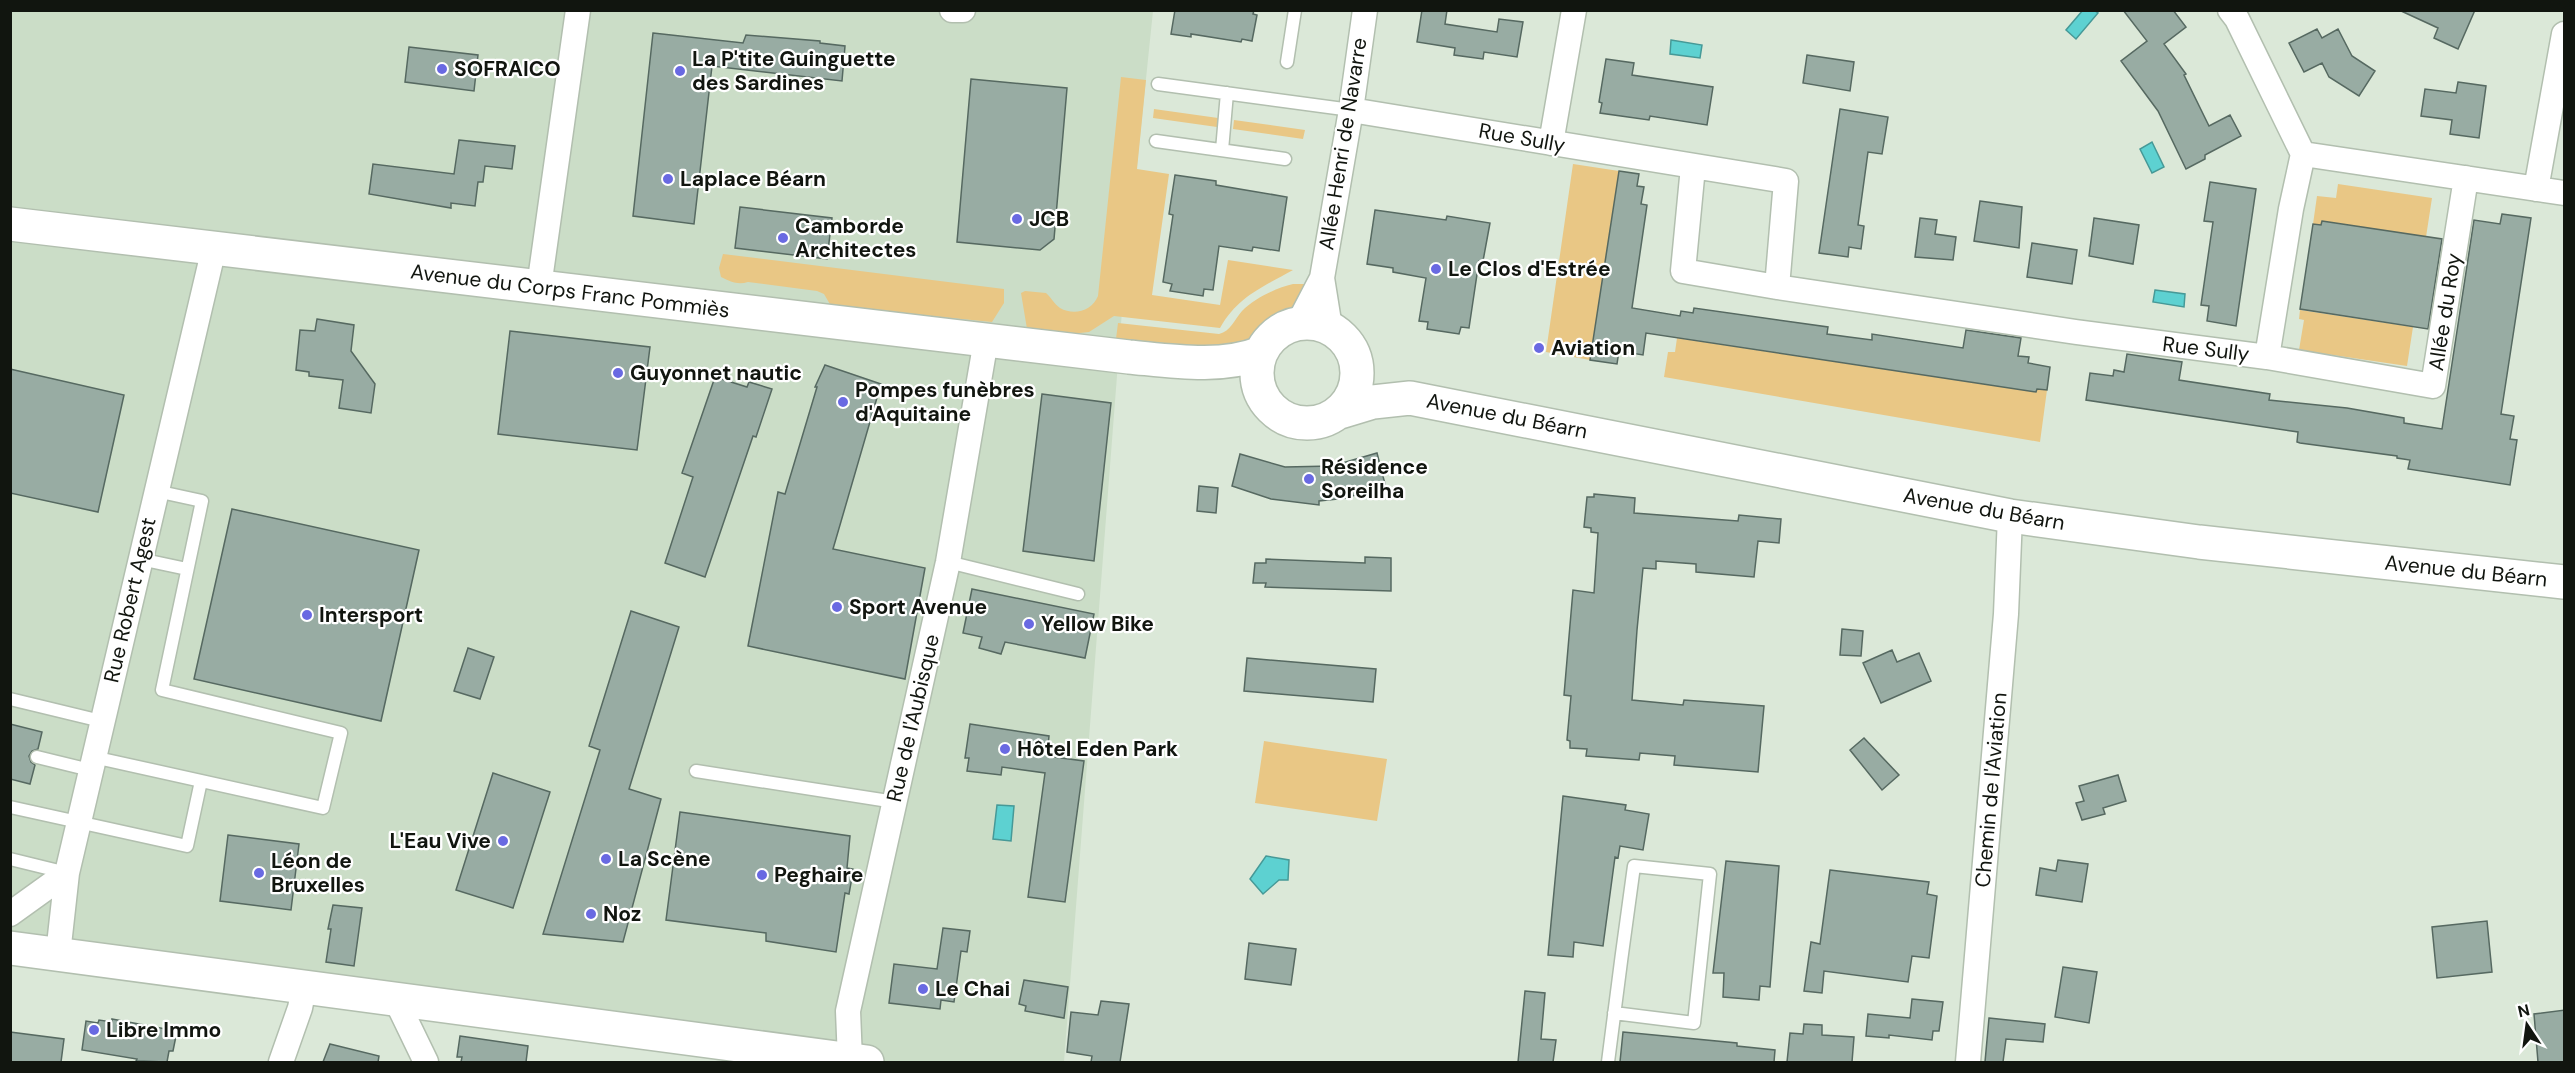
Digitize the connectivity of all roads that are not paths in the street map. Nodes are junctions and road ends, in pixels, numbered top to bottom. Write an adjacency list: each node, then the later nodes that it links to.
1 (578, 10): 25 (street)
2 (952, 10): 3 (street)
3 (963, 10)
4 (1295, 10): 9 (lane)
5 (1365, 10): 12 (street, Allée Henri de Navarre)
6 (1574, 10): 14 (street)
7 (2230, 10): 16 (street)
8 (2565, 34): 20 (street)
9 (1287, 62)
10 (1158, 84): 11 (lane)
11 (1227, 93): 12 (lane); 15 (lane)
12 (1351, 110): 14 (street, Rue Sully); 24 (street, Allée Henri de Navarre)
13 (1156, 141): 15 (lane)
14 (1551, 143): 18 (street, Rue Sully)
15 (1222, 150): 17 (lane)
16 (2302, 153): 19 (street); 31 (street, Rue Sully)
17 (1285, 159)
18 (1693, 167): 26 (street, Rue Sully); 26 (street, Rue Sully)
19 (2466, 178): 20 (street); 31 (street, Allée du Roy)
20 (2536, 189): 21 (street)
21 (2565, 193)
22 (10, 224): 23 (street, Avenue du Corps Franc Pommiès)
23 (214, 248): 25 (street, Avenue du Corps Franc Pommiès); 37 (street, Rue Robert Agest)
24 (1322, 278): 27 (street, Allée Henri de Navarre); 28 (street, Allée Henri de Navarre)
25 (539, 287): 29 (street, Avenue du Corps Franc Pommiès)
26 (1777, 287): 31 (street, Rue Sully)
27 (1298, 324): 28 (street); 30 (street)
28 (1330, 328): 32 (street)
29 (986, 340): 33 (street, Avenue du Corps Franc Pommiès); 40 (street, Rue de l'Aubisque)
30 (1261, 353): 33 (street); 35 (street)
31 (2267, 357)
32 (1355, 359): 34 (street, Avenue du Béarn); 36 (street)
33 (1186, 362): 35 (street)
34 (1410, 398): 36 (street, Avenue du Béarn); 38 (street, Avenue du Béarn)
35 (1265, 401): 36 (street)
36 (1340, 412)
37 (156, 491): 39 (street, Rue Robert Agest); 41 (lane)
38 (2010, 516): 42 (street, Avenue du Béarn); 66 (street, Chemin de l'Aviation)
39 (140, 559): 41 (lane); 45 (street, Rue Robert Agest)
40 (948, 562): 43 (lane); 50 (street, Rue de l'Aubisque)
41 (187, 569): 49 (lane)
42 (2565, 582)
43 (1078, 594)
44 (10, 699): 45 (lane)
45 (101, 721): 47 (street, Rue Robert Agest)
46 (37, 756): 47 (lane)
47 (92, 763): 49 (lane); 52 (street, Rue Robert Agest)
48 (696, 771): 50 (lane)
49 (201, 781): 52 (lane)
50 (895, 802): 62 (street, Rue de l'Aubisque)
51 (10, 807): 52 (lane)
52 (79, 822): 54 (street, Rue Robert Agest)
53 (10, 860): 54 (lane)
54 (67, 873): 55 (street); 57 (street, Rue Robert Agest)
55 (10, 914)
56 (10, 948): 57 (street)
57 (58, 954): 58 (street)
58 (304, 988): 59 (street); 63 (street)
59 (396, 1000): 61 (street); 64 (street)
60 (1614, 1014): 60 (lane); 65 (lane)
61 (783, 1057): 62 (street)
62 (858, 1061)
63 (281, 1062)
64 (426, 1062)
65 (1608, 1062)
66 (1968, 1062)

